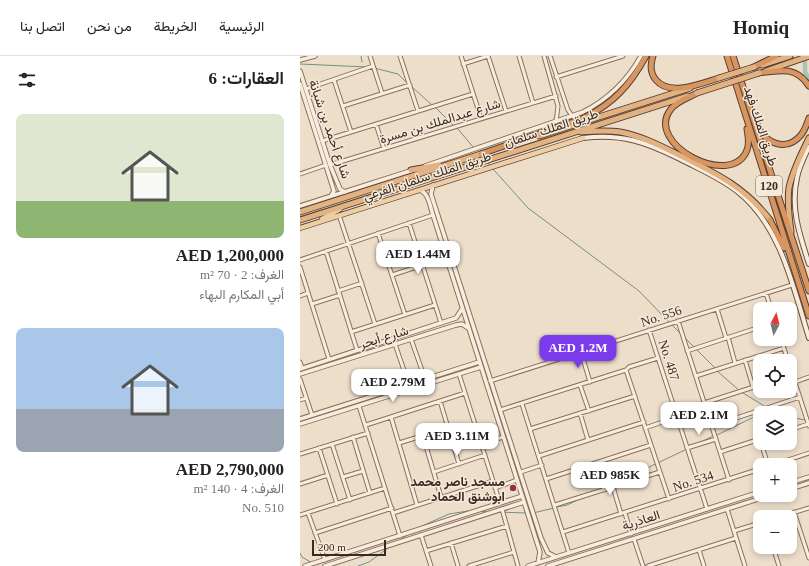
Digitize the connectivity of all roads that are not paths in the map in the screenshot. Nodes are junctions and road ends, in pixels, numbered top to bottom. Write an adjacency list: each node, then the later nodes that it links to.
1 (315, 56): 19 (street)
2 (370, 56): 21 (street)
3 (406, 56): 18 (street)
4 (460, 56): 20 (street)
5 (488, 56): 20 (street); 40 (street)
6 (519, 56): 36 (street)
7 (544, 56): 35 (street)
8 (550, 56): 25 (street)
9 (623, 56): 25 (street)
10 (641, 56): 41 (street, طريق الملك سلمان الفرعي)
11 (646, 56): 54 (highway)
12 (653, 56): 26 (highway)
13 (727, 56): 43 (highway, طريق الملك فهد / 120)
14 (733, 56): 38 (highway, طريق الملك فهد / 120)
15 (776, 56): 22 (highway)
16 (790, 56): 22 (highway, طريق الملك سلمان)
17 (809, 56): 24 (highway, طريق الملك سلمان)
18 (401, 57): 29 (street)
19 (300, 60)
20 (463, 64): 34 (street)
21 (373, 66): 27 (street); 32 (street)
22 (754, 67): 26 (highway, طريق الملك سلمان, bridge)
23 (300, 71): 31 (street, شارع أحمد بن شبانة)
24 (759, 73): 30 (highway); 33 (highway, طريق الملك سلمان, bridge)
25 (556, 78): 41 (street)
26 (719, 78): 54 (highway, طريق الملك سلمان)
27 (334, 80): 31 (street); 37 (street)
28 (300, 84): 56 (street, شارع أحمد بن شبانة)
29 (410, 85): 32 (street); 39 (street)
30 (809, 86)
31 (306, 89): 51 (street, شارع أحمد بن شبانة)
32 (382, 93): 37 (street)
33 (697, 93): 43 (highway); 48 (highway, طريق الملك سلمان)
34 (473, 94): 39 (street); 42 (street)
35 (556, 96): 36 (street, شارع عبدالملك بن مسرة); 45 (street)
36 (533, 103): 40 (street, شارع عبدالملك بن مسرة)
37 (343, 106): 47 (street)
38 (750, 110): 44 (highway); 74 (highway, طريق الملك فهد / 120)
39 (418, 111): 46 (street)
40 (506, 111): 42 (street, شارع عبدالملك بن مسرة)
41 (573, 117): 45 (street, طريق الملك سلمان الفرعي)
42 (481, 118): 53 (street, شارع عبدالملك بن مسرة)
43 (746, 118): 77 (highway, طريق الملك فهد / 120)
44 (809, 118)
45 (556, 122): 57 (street, طريق الملك سلمان الفرعي)
46 (376, 124): 47 (street); 53 (street)
47 (351, 132): 51 (street)
48 (568, 134): 64 (highway, طريق الملك سلمان); 77 (highway)
49 (583, 138): 59 (main road, طريق الملك سلمان الفرعي); 84 (main road)
50 (809, 138): 74 (highway)
51 (322, 141): 56 (street, شارع أحمد بن شبانة)
52 (809, 146): 79 (main road)
53 (384, 149): 56 (street, شارع عبدالملك بن مسرة)
54 (481, 154): 55 (highway, طريق الملك سلمان)
55 (463, 160): 57 (highway); 66 (highway, طريق الملك سلمان)
56 (328, 165): 58 (street, شارع عبدالملك بن مسرة); 61 (street, شارع أحمد بن شبانة); 63 (street, شارع أحمد بن شبانة)
57 (411, 170): 61 (street, طريق الملك سلمان الفرعي)
58 (300, 172)
59 (433, 185): 60 (main road, طريق الملك سلمان الفرعي); 62 (street)
60 (418, 190): 62 (street); 67 (main road, طريق الملك سلمان الفرعي)
61 (345, 192): 63 (street, طريق الملك سلمان الفرعي)
62 (429, 195): 68 (street); 131 (street)
63 (331, 196): 65 (street, طريق الملك سلمان الفرعي)
64 (348, 205): 69 (highway, طريق الملك سلمان); 71 (main road)
65 (300, 206)
66 (300, 212)
67 (340, 215): 71 (main road, طريق الملك سلمان الفرعي); 75 (street)
68 (433, 215): 70 (street); 94 (street)
69 (300, 220)
70 (409, 223): 73 (street); 80 (street)
71 (311, 224): 72 (main road, طريق الملك سلمان الفرعي)
72 (300, 228)
73 (378, 233): 75 (street); 82 (street)
74 (792, 238): 86 (highway, طريق الملك فهد / 120)
75 (349, 243): 76 (street); 83 (street)
76 (326, 251): 78 (street); 85 (street)
77 (789, 256): 97 (highway, طريق الملك فهد / 120)
78 (300, 260)
79 (809, 264)
80 (423, 265): 82 (street); 93 (street)
81 (300, 267): 87 (street)
82 (392, 275): 96 (street)
83 (362, 283): 85 (street); 101 (street)
84 (792, 285): 88 (street, No. 556); 108 (main road)
85 (338, 291): 89 (street)
86 (809, 291)
87 (308, 293): 90 (street); 92 (street)
88 (766, 294): 91 (street); 95 (street, No. 556)
89 (340, 295): 92 (street); 105 (street)
90 (300, 296)
91 (769, 302)
92 (312, 304): 117 (street)
93 (435, 305): 96 (street); 100 (street)
94 (462, 309): 98 (street, شارع أبحر); 106 (street)
95 (717, 309): 99 (street, No. 556); 107 (street)
96 (404, 315): 101 (street)
97 (809, 316)
98 (452, 319): 100 (street, شارع أبحر); 102 (street)
99 (678, 321): 104 (street, No. 556); 113 (street)
100 (441, 323): 112 (street, شارع أبحر)
101 (375, 324): 105 (street)
102 (456, 325): 106 (street); 109 (street, شارع أبحر)
103 (753, 329): 107 (street)
104 (649, 330): 114 (street, No. 556); 116 (street, No. 487)
105 (351, 332): 112 (street)
106 (470, 332): 120 (street)
107 (727, 338): 113 (street); 121 (street)
108 (809, 338)
109 (411, 339): 110 (street, شارع أبحر); 130 (street)
110 (395, 344): 125 (street, شارع أبحر); 134 (street)
111 (784, 348): 115 (street); 118 (street)
112 (357, 350): 117 (street, شارع أبحر)
113 (687, 351): 127 (street)
114 (581, 352): 131 (street, No. 556); 133 (street)
115 (786, 354)
116 (658, 358): 124 (street); 155 (street, No. 487)
117 (329, 359): 122 (street, شارع أبحر)
118 (745, 360): 121 (street); 136 (street)
119 (300, 362): 122 (street)
120 (477, 363): 123 (street); 130 (street)
121 (736, 363): 127 (street)
122 (301, 368)
123 (479, 368): 126 (street); 169 (street)
124 (626, 370): 133 (street); 139 (street)
125 (300, 374)
126 (459, 374): 138 (street); 147 (street)
127 (696, 376): 145 (street)
128 (809, 377): 132 (street)
129 (300, 379): 141 (street)
130 (425, 379): 134 (street)
131 (490, 381): 149 (street)
132 (797, 381)
133 (590, 382): 135 (street)
134 (409, 385): 143 (street)
135 (580, 385): 146 (street); 150 (street)
136 (753, 387): 145 (street)
137 (797, 388): 140 (street)
138 (465, 393): 144 (street); 175 (street)
139 (635, 396): 150 (street); 157 (street)
140 (800, 397): 148 (street); 160 (street)
141 (306, 398): 142 (street); 153 (street)
142 (300, 400)
143 (358, 401): 147 (street); 153 (street)
144 (440, 401): 154 (street); 162 (street)
145 (704, 403): 161 (street)
146 (522, 404): 149 (street); 165 (street)
147 (359, 406): 158 (street); 159 (street)
148 (777, 406)
149 (500, 410): 183 (street)
150 (589, 411): 151 (street)
151 (580, 413): 165 (street); 171 (street)
152 (753, 414): 161 (street)
153 (312, 415): 156 (street)
154 (391, 417): 159 (street); 173 (street)
155 (677, 417): 163 (street); 178 (street, No. 487)
156 (300, 419)
157 (644, 422): 163 (street); 171 (street)
158 (300, 424)
159 (366, 425): 166 (street)
160 (809, 425): 164 (street)
161 (712, 426): 170 (street)
162 (448, 428): 167 (street); 188 (street)
163 (645, 428): 176 (street)
164 (797, 428)
165 (530, 429): 185 (street)
166 (368, 432): 168 (street); 207 (street)
167 (423, 436): 173 (street); 192 (street)
168 (353, 437): 174 (street); 190 (street)
169 (504, 437): 175 (street); 184 (street)
170 (716, 439): 178 (street); 179 (street)
171 (588, 440): 185 (street)
172 (753, 441): 179 (street)
173 (399, 443): 223 (street)
174 (332, 444): 177 (street); 196 (street)
175 (481, 444): 182 (street)
176 (651, 445): 187 (street); 194 (street)
177 (319, 448): 181 (street); 195 (street)
178 (687, 448): 209 (street, No. 487)
179 (720, 452): 200 (street)
180 (809, 453): 186 (street)
181 (300, 454)
182 (485, 455): 188 (street); 201 (street)
183 (515, 455): 184 (street); 193 (street)
184 (510, 456): 199 (street)
185 (539, 456): 189 (street)
186 (794, 458)
187 (595, 463): 198 (street); 210 (street)
188 (459, 464): 192 (street)
189 (542, 465): 193 (street); 198 (street)
190 (363, 471): 196 (street); 211 (street)
191 (753, 471): 200 (street, No. 534)
192 (434, 472): 214 (street)
193 (521, 472): 233 (street)
194 (660, 472): 205 (street); 216 (street)
195 (328, 475): 204 (street); 221 (street)
196 (343, 477): 217 (street)
197 (809, 477): 202 (street)
198 (546, 479): 224 (street)
199 (518, 480): 208 (street); 213 (street)
200 (729, 480): 209 (street, No. 534)
201 (493, 481): 208 (street); 214 (street)
202 (797, 481)
203 (809, 483): 206 (street)
204 (300, 484)
205 (613, 487): 210 (street); 234 (street)
206 (797, 487)
207 (385, 488): 211 (street); 225 (street)
208 (495, 488): 219 (street)
209 (700, 489): 216 (street, No. 534); 228 (street, No. 487)
210 (604, 490): 224 (street)
211 (370, 493): 217 (street)
212 (753, 494): 222 (street, العاذرية)
213 (522, 496): 215 (street); 220 (street)
214 (441, 497): 223 (street)
215 (518, 498): 219 (street); 220 (street)
216 (669, 499): 234 (street, No. 534)
217 (350, 500): 221 (street)
218 (753, 501): 229 (street, العاذرية)
219 (500, 503): 245 (street)
220 (522, 503): 227 (street); 236 (street)
221 (337, 504): 231 (street)
222 (724, 504): 228 (street, العاذرية); 229 (street)
223 (417, 505): 232 (street)
224 (555, 505): 241 (street)
225 (392, 508): 232 (street); 242 (street)
226 (809, 508): 230 (street)
227 (502, 509): 239 (street); 244 (street)
228 (707, 509): 243 (street, العاذرية)
229 (726, 509): 240 (street); 247 (street, العاذرية)
230 (797, 511)
231 (308, 513): 235 (street); 242 (street)
232 (393, 513): 245 (street)
233 (534, 514): 236 (street); 254 (street)
234 (623, 514): 241 (street, No. 534); 243 (street)
235 (300, 515)
236 (529, 516): 256 (street)
237 (797, 521): 260 (street)
238 (753, 525): 240 (street)
239 (507, 526): 249 (street); 255 (street)
240 (734, 531): 246 (street)
241 (563, 532): 257 (street)
242 (315, 533): 261 (street)
243 (631, 534): 250 (street, العاذرية)
244 (421, 535): 248 (street); 253 (street)
245 (399, 536): 248 (street); 261 (street)
246 (736, 538): 252 (street); 275 (street)
247 (634, 539): 251 (street, العاذرية); 272 (street)
248 (400, 542): 265 (street)
249 (451, 543): 253 (street); 267 (street)
250 (601, 543): 251 (street); 257 (street, العاذرية)
251 (602, 549): 263 (street, العاذرية)
252 (699, 550): 273 (street); 274 (street)
253 (426, 551): 266 (street)
254 (546, 551): 256 (street); 259 (street)
255 (514, 552): 268 (street); 269 (street)
256 (540, 552): 262 (street)
257 (569, 553): 259 (street, العاذرية)
258 (776, 554): 276 (street)
259 (556, 557): 262 (street, العاذرية)
260 (809, 558)
261 (324, 560): 264 (street)
262 (538, 563): 270 (street, العاذرية)
263 (556, 565): 271 (street, العاذرية)
264 (306, 566)
265 (327, 566)
266 (429, 566)
267 (458, 566)
268 (469, 566)
269 (518, 566)
270 (528, 566)
271 (548, 566)
272 (643, 566)
273 (648, 566)
274 (704, 566)
275 (745, 566)
276 (780, 566)

